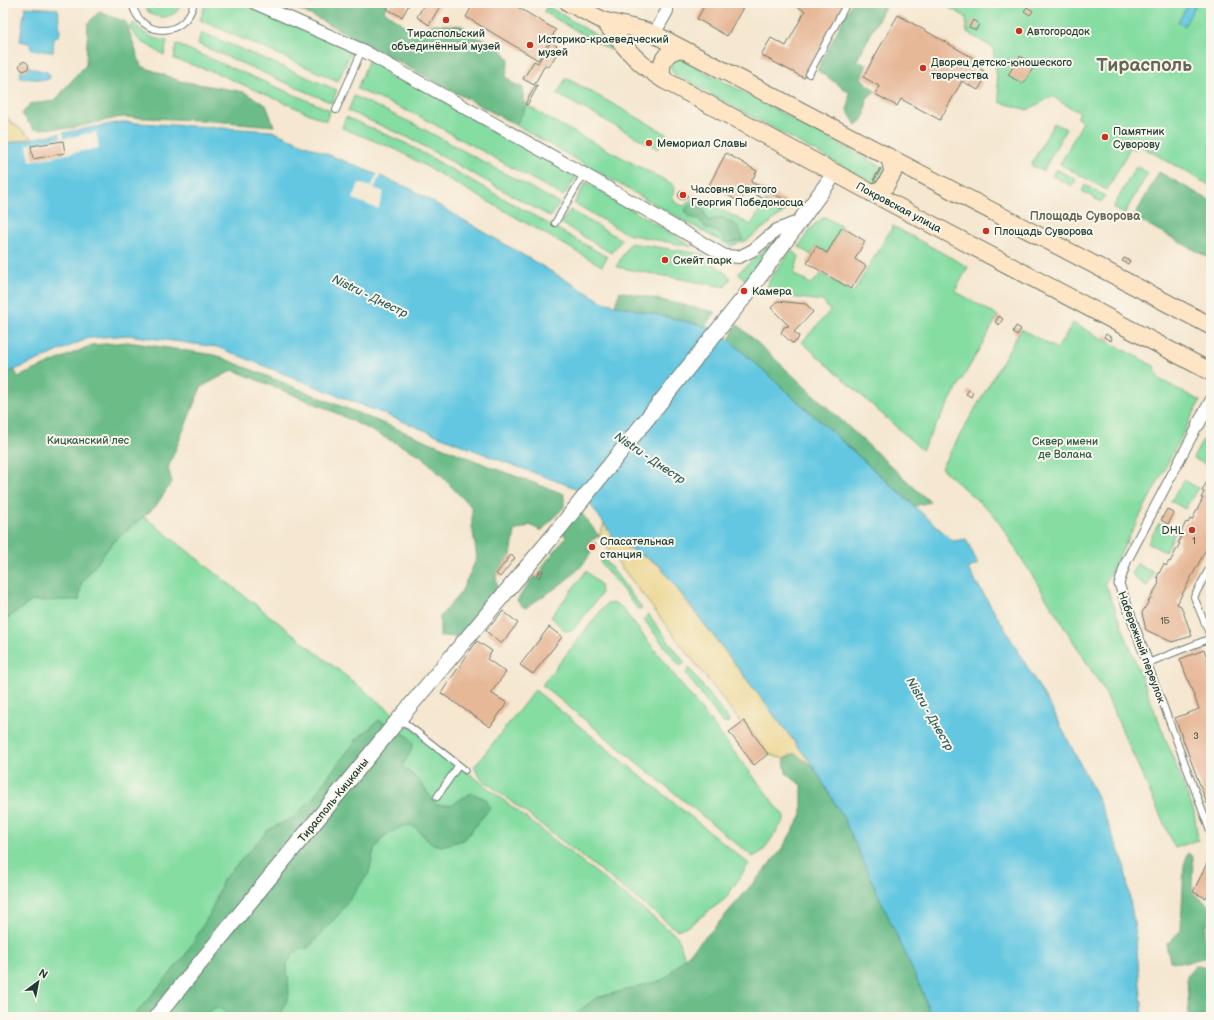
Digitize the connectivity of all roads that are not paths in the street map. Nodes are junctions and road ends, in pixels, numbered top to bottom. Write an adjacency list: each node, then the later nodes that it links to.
1 (132, 3): 2 (lane)
2 (194, 3)
3 (256, 3): 10 (street)
4 (570, 3): 7 (main road, Покровская улица)
5 (847, 3): 11 (lane)
6 (669, 7): 8 (street)
7 (604, 21): 8 (main road, Покровская улица); 12 (main road, Покровская улица)
8 (654, 34): 9 (main road, Покровская улица)
9 (682, 49): 12 (main road); 14 (main road, Покровская улица)
10 (362, 50): 13 (lane); 16 (street)
11 (809, 74)
12 (664, 80): 15 (main road, Покровская улица)
13 (336, 110)
14 (890, 158): 17 (main road); 20 (main road, Покровская улица)
15 (835, 173): 17 (main road, Покровская улица); 18 (street, Тирасполь-Кицканы)
16 (584, 174): 18 (street); 19 (lane)
17 (872, 193): 21 (main road, Покровская улица)
18 (800, 221): 27 (street, Тирасполь-Кицканы)
19 (555, 223)
20 (1211, 326)
21 (1211, 372)
22 (1211, 402): 23 (street, Набережный переулок)
23 (1198, 425): 26 (street, Набережный переулок)
24 (1211, 564): 25 (lane)
25 (1211, 638): 26 (lane)
26 (1148, 663): 31 (lane, Набережный переулок)
27 (399, 718): 28 (lane); 32 (street, Тирасполь-Кицканы)
28 (458, 766): 29 (lane); 30 (lane)
29 (464, 770)
30 (437, 797)
31 (1211, 834)
32 (156, 1017)

